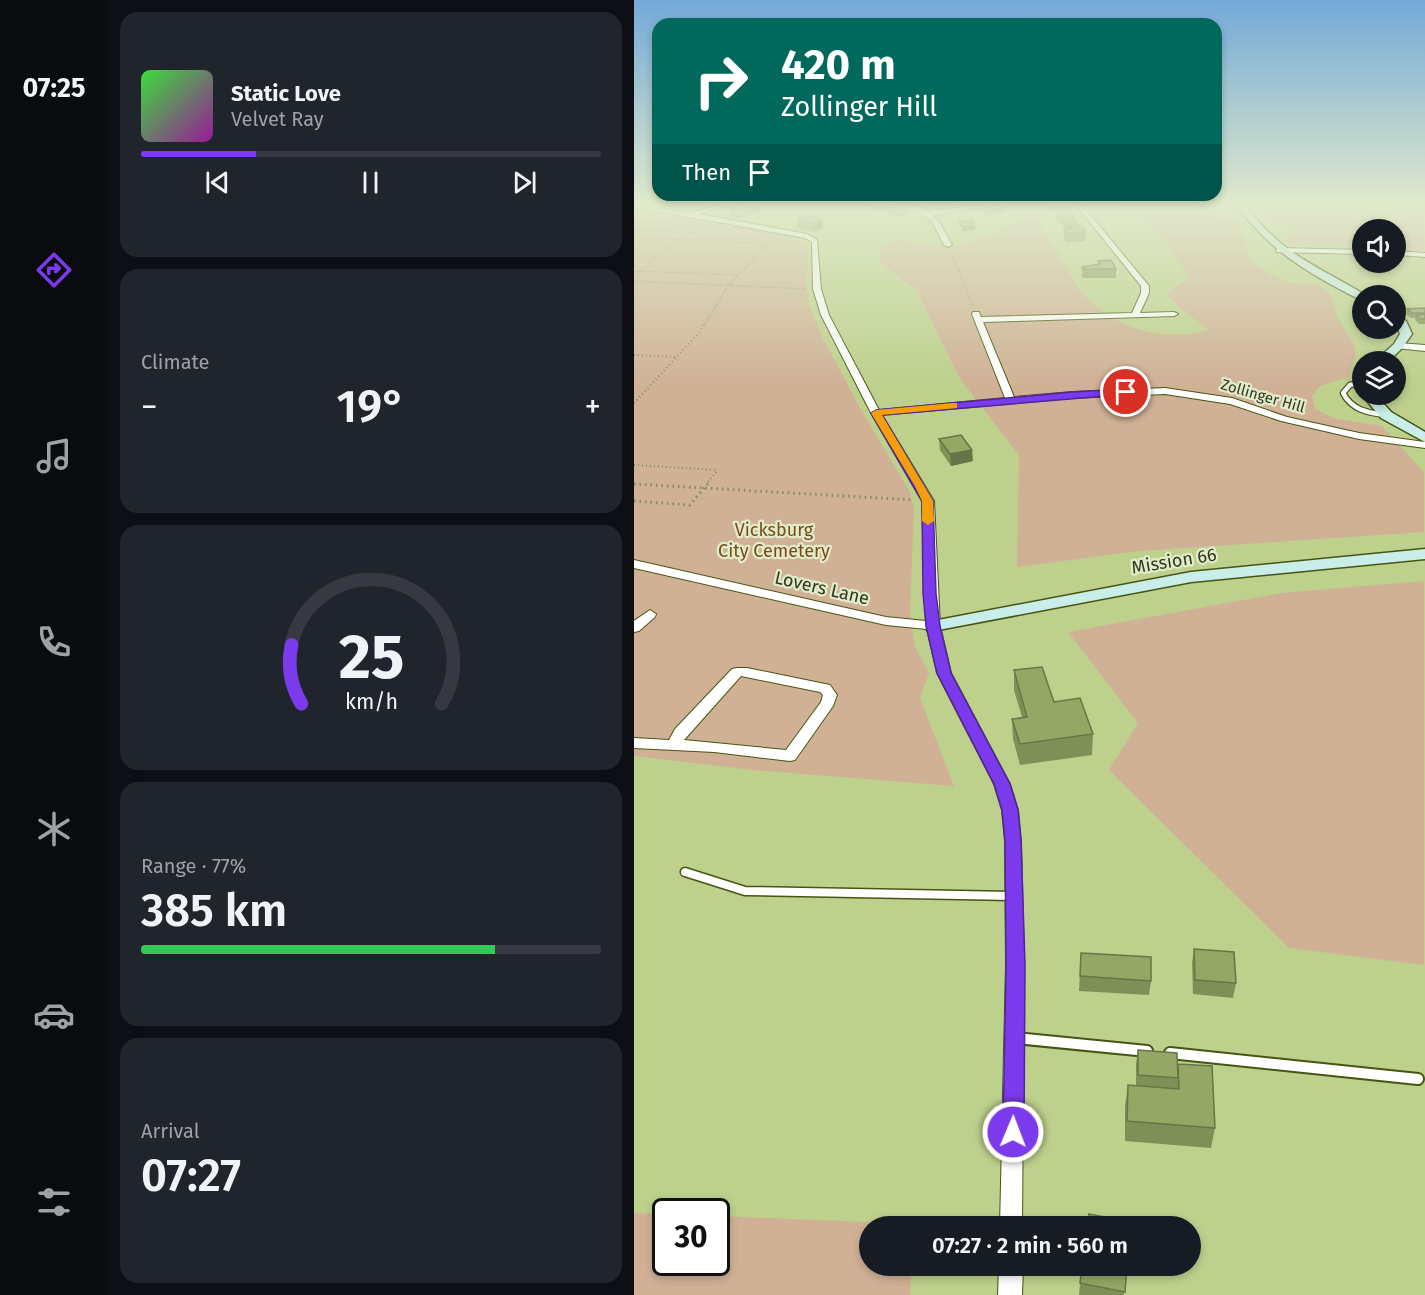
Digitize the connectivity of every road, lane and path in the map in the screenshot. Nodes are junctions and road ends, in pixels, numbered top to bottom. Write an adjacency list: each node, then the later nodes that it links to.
1 (647, 265): 8 (path)
2 (748, 265): 9 (path)
3 (816, 265): 13 (street)
4 (957, 265): 17 (path)
5 (1128, 265): 16 (street)
6 (1302, 265): 14 (street)
7 (634, 271): 8 (path)
8 (640, 272): 9 (path); 10 (path)
9 (739, 275): 12 (path)
10 (634, 276)
11 (634, 281): 12 (path)
12 (728, 286): 13 (path); 23 (path)
13 (817, 289): 28 (street)
14 (1352, 292)
15 (1174, 314): 16 (street)
16 (1135, 315): 17 (street)
17 (978, 317): 25 (street)
18 (1403, 339): 19 (street)
19 (1398, 346): 20 (street); 21 (street)
20 (1424, 348)
21 (1392, 351)
22 (634, 355): 23 (path)
23 (677, 357): 26 (path)
24 (1352, 385): 29 (lane)
25 (1010, 400): 28 (street, Zollinger Hill); 31 (street, Zollinger Hill)
26 (634, 403)
27 (1377, 405): 29 (street)
28 (876, 413): 36 (street)
29 (1386, 415): 30 (street)
30 (1424, 438)
31 (1424, 445)
32 (634, 465): 34 (path)
33 (634, 484): 34 (path)
34 (703, 489): 35 (path); 36 (path)
35 (634, 501)
36 (928, 501): 40 (street)
37 (1424, 554): 40 (street, Mission 66)
38 (634, 564): 40 (street, Lovers Lane)
39 (634, 611): 41 (street)
40 (933, 626): 45 (street)
41 (634, 628)
42 (634, 743): 43 (street)
43 (674, 744): 43 (street)
44 (685, 872): 45 (lane)
45 (1013, 896): 46 (street)
46 (1015, 1038): 47 (lane); 48 (street)
47 (1418, 1079)
48 (1011, 1216)
49 (1011, 1276): 50 (street)
50 (1010, 1295)

